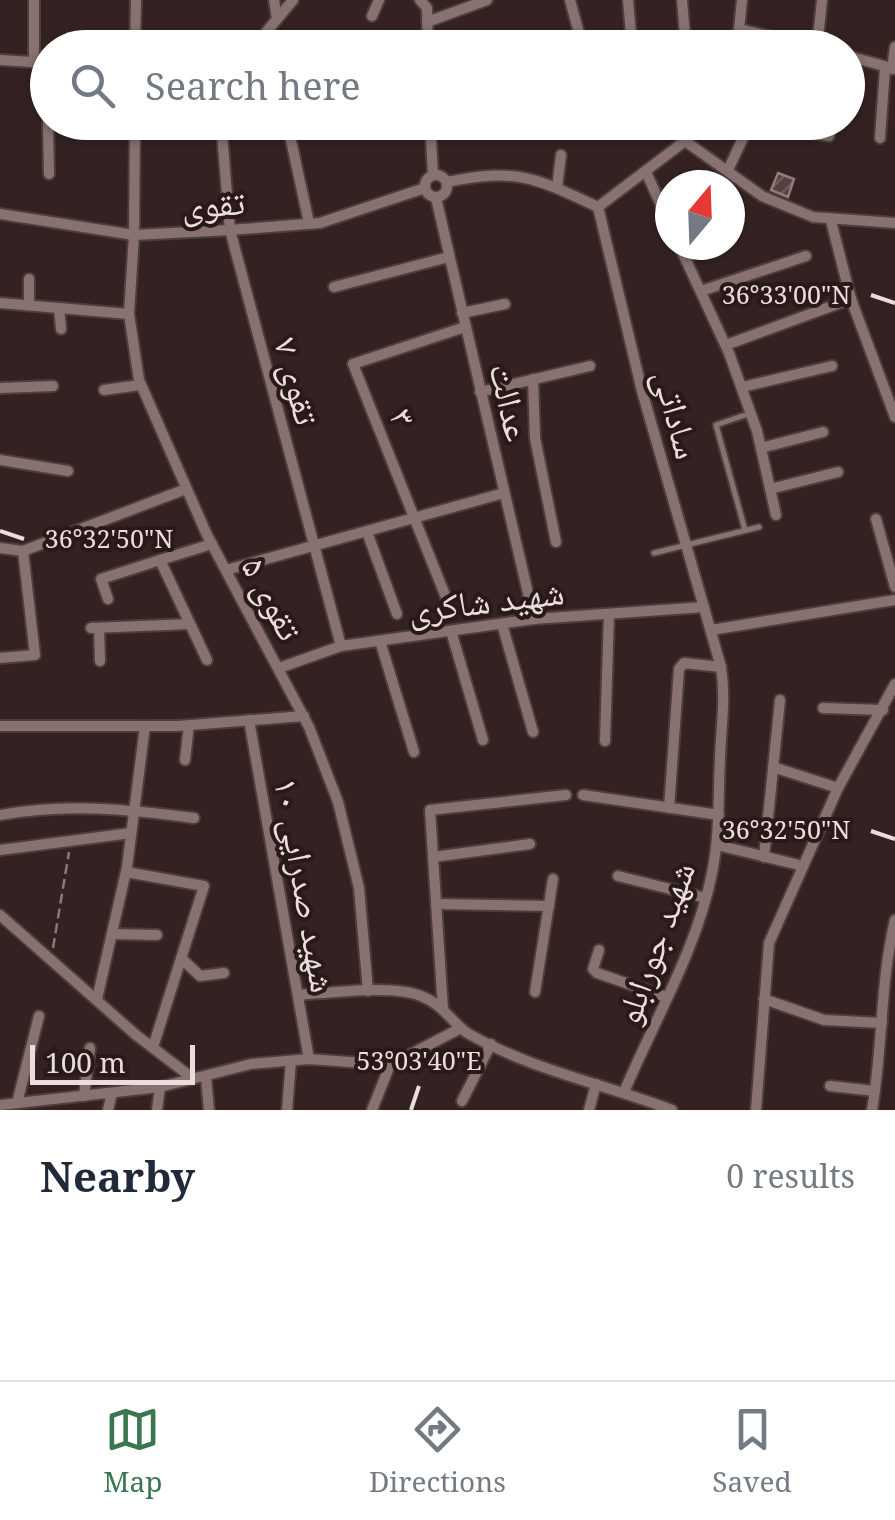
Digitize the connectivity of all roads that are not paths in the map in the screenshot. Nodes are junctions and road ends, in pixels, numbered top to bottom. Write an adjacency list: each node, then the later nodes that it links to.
1 (34, 0): 16 (street)
2 (136, 0): 17 (street)
3 (274, 0): 14 (street)
4 (293, 0): 14 (street)
5 (379, 0): 13 (street)
6 (420, 0): 15 (street)
7 (487, 0): 15 (street)
8 (570, 0): 20 (street)
9 (628, 0): 21 (street)
10 (682, 0): 22 (street)
11 (742, 0): 23 (street)
12 (822, 0): 24 (street)
13 (372, 16)
14 (278, 19): 18 (street)
15 (427, 22): 19 (street)
16 (34, 30)
17 (136, 30)
18 (269, 30)
19 (427, 30)
20 (578, 30)
21 (631, 30)
22 (684, 30)
23 (744, 30)
24 (819, 30)
25 (895, 46): 29 (street)
26 (0, 60): 28 (street)
27 (865, 61): 29 (street)
28 (30, 62)
29 (891, 69): 30 (street)
30 (880, 138)
31 (48, 140): 41 (street)
32 (135, 140): 55 (street, تقوی ۵)
33 (222, 140): 54 (street, تقوی ۷)
34 (290, 140): 53 (street)
35 (431, 140): 42 (street)
36 (742, 140): 39 (street)
37 (685, 141): 39 (street); 40 (street)
38 (561, 155): 46 (street)
39 (728, 170)
40 (646, 172): 47 (street); 49 (street)
41 (48, 174)
42 (433, 176): 43 (street); 45 (street)
43 (446, 182): 46 (street); 48 (street)
44 (745, 183): 51 (street)
45 (425, 188): 48 (street); 53 (street, تقوی)
46 (557, 188): 49 (street)
47 (655, 192)
48 (436, 198): 57 (street, عدالت)
49 (598, 209): 101 (street, ساداتی)
50 (0, 214): 55 (street, تقوی)
51 (831, 220): 52 (street); 62 (street)
52 (895, 223)
53 (309, 224): 54 (street, تقوی)
54 (230, 230): 55 (street, تقوی); 100 (street, تقوی ۷)
55 (134, 235): 68 (street, تقوی ۵)
56 (806, 256): 61 (street)
57 (449, 257): 60 (street); 67 (street, عدالت)
58 (687, 260): 61 (street)
59 (29, 279): 65 (street)
60 (334, 286)
61 (701, 291): 71 (street)
62 (851, 299): 71 (street); 80 (street)
63 (0, 303): 65 (street)
64 (505, 304): 67 (street)
65 (29, 305): 66 (street)
66 (58, 308): 68 (street); 70 (street)
67 (462, 313): 69 (street, عدالت)
68 (129, 314): 75 (street, تقوی ۵)
69 (465, 327): 81 (street, عدالت); 94 (street, ۳)
70 (61, 330)
71 (726, 344): 77 (street)
72 (590, 366): 74 (street)
73 (832, 366): 77 (street)
74 (533, 379): 81 (street); 98 (street)
75 (140, 384): 79 (street); 89 (street, تقوی ۵)
76 (54, 386): 78 (street)
77 (742, 387): 82 (street)
78 (0, 388)
79 (104, 390)
80 (890, 391): 83 (street)
81 (480, 392): 91 (street, عدالت)
82 (751, 413): 85 (street); 96 (lane)
83 (895, 417)
84 (823, 432): 85 (street)
85 (761, 448): 90 (street)
86 (0, 460): 87 (street)
87 (68, 472)
88 (838, 472): 90 (street)
89 (186, 488): 99 (street, تقوی ۵); 103 (street)
90 (770, 490): 92 (street)
91 (504, 493): 94 (street); 114 (street, عدالت)
92 (776, 515)
93 (876, 518): 107 (street)
94 (415, 520): 97 (street); 109 (street, ۳)
95 (759, 527): 96 (lane)
96 (745, 530): 101 (lane)
97 (367, 532): 100 (street); 112 (street)
98 (556, 542)
99 (212, 544): 105 (street); 106 (street, تقوی ۵)
100 (314, 546): 106 (street); 120 (street, تقوی ۷)
101 (687, 546): 104 (lane); 111 (street, ساداتی)
102 (0, 548): 103 (street)
103 (23, 551): 121 (street)
104 (654, 553)
105 (160, 560): 108 (street); 115 (street)
106 (226, 570): 125 (street, تقوی ۵)
107 (895, 587)
108 (108, 599)
109 (447, 600)
110 (895, 600): 117 (street)
111 (704, 607): 113 (street, شهید شاکری); 117 (street, ساداتی)
112 (397, 614)
113 (609, 614): 114 (street, شهید شاکری); 137 (street)
114 (534, 619): 116 (street, شهید شاکری)
115 (190, 624): 122 (street); 123 (street)
116 (502, 624): 118 (street, شهید شاکری); 135 (street)
117 (711, 630): 124 (street, شهید جورابلو)
118 (451, 631): 119 (street, شهید شاکری); 136 (street)
119 (380, 641): 120 (street, شهید شاکری); 138 (street)
120 (341, 646): 125 (street, شهید شاکری)
121 (0, 658)
122 (100, 660)
123 (208, 660)
124 (721, 667): 144 (street); 147 (street, شهید جورابلو)
125 (279, 668): 130 (street, تقوی ۵)
126 (895, 684): 129 (street)
127 (780, 700): 140 (street)
128 (823, 708): 129 (street)
129 (882, 710): 141 (street)
130 (304, 716): 131 (street); 169 (street, تقوی ۵)
131 (249, 720): 132 (street); 171 (street, شهید صدرایی ۱۰)
132 (188, 725): 134 (street); 139 (street)
133 (0, 726): 134 (street)
134 (145, 726): 145 (street)
135 (532, 732)
136 (483, 740)
137 (605, 740)
138 (414, 752)
139 (185, 760)
140 (773, 767): 141 (street); 154 (street)
141 (838, 788): 155 (street)
142 (566, 795): 153 (street)
143 (583, 795): 144 (street)
144 (669, 808): 147 (street)
145 (134, 810): 146 (street); 148 (street); 149 (street)
146 (0, 815)
147 (719, 816): 151 (street, شهید جورابلو)
148 (194, 818)
149 (131, 833): 152 (street); 156 (street)
150 (530, 844): 153 (street)
151 (717, 846): 154 (street); 159 (street, شهید جورابلو)
152 (0, 850)
153 (433, 857): 160 (street)
154 (764, 857): 155 (street)
155 (803, 866): 174 (street)
156 (126, 872): 164 (street); 167 (street)
157 (618, 876): 159 (street)
158 (553, 879): 161 (street)
159 (706, 898): 172 (street, شهید جورابلو)
160 (436, 904): 161 (street); 175 (street)
161 (549, 906): 170 (street)
162 (0, 915): 173 (street)
163 (894, 926): 177 (street)
164 (112, 934): 165 (street); 173 (street)
165 (158, 935)
166 (599, 950): 172 (street)
167 (181, 958): 168 (street); 180 (street)
168 (224, 972)
169 (368, 991): 171 (street); 175 (street)
170 (536, 992)
171 (298, 995): 182 (street, شهید صدرایی ۱۰)
172 (666, 996): 192 (street, شهید جورابلو)
173 (97, 999): 180 (street)
174 (764, 999): 177 (street); 203 (street)
175 (443, 1009): 178 (street)
176 (39, 1016): 195 (street)
177 (882, 1023): 190 (street)
178 (461, 1028): 179 (street); 184 (street)
179 (491, 1044): 187 (street); 194 (street)
180 (152, 1047): 185 (street)
181 (90, 1048): 193 (street)
182 (309, 1059): 183 (street); 184 (street)
183 (291, 1061): 186 (street); 199 (street)
184 (390, 1066): 200 (street)
185 (191, 1077): 186 (street); 189 (street)
186 (206, 1077): 198 (street)
187 (596, 1084): 192 (street); 201 (street)
188 (830, 1086): 190 (street)
189 (160, 1087): 191 (street); 197 (street)
190 (875, 1091): 204 (street)
191 (112, 1092): 193 (street); 196 (street)
192 (624, 1092): 202 (street)
193 (84, 1096): 195 (street)
194 (462, 1102)
195 (10, 1106)
196 (108, 1110)
197 (157, 1110)
198 (209, 1110)
199 (287, 1110)
200 (372, 1110)
201 (589, 1110)
202 (672, 1110)
203 (756, 1110)
204 (872, 1110)

